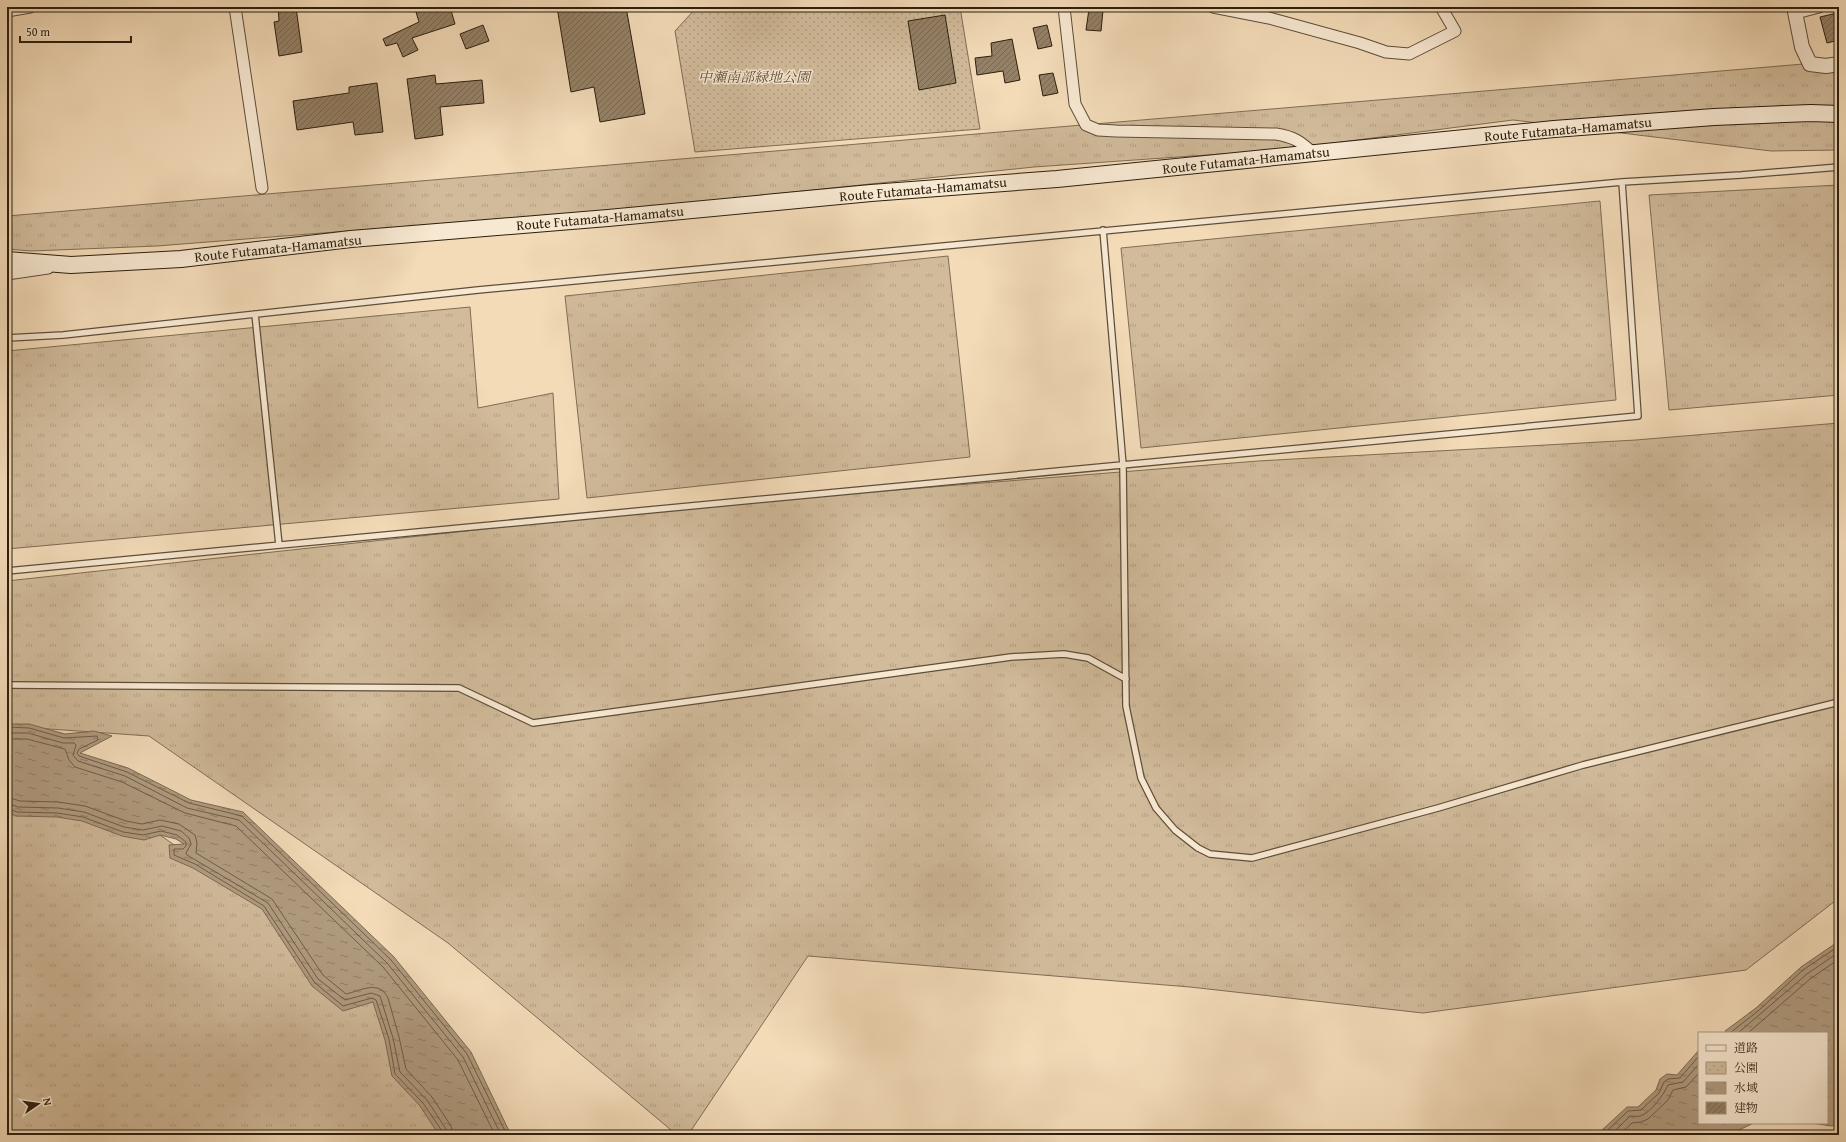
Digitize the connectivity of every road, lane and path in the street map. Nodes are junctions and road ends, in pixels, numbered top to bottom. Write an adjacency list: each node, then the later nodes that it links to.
1 (30, 7): 8 (street)
2 (235, 7): 14 (street)
3 (1064, 7): 11 (street)
4 (1214, 7): 5 (street)
5 (1441, 7)
6 (1819, 7): 7 (street)
7 (1795, 10): 9 (street)
8 (7, 11)
9 (1839, 64)
10 (1839, 114): 11 (main road, Route Futamata-Hamamatsu)
11 (1314, 154): 17 (main road, Route Futamata-Hamamatsu)
12 (1839, 167): 13 (lane)
13 (1622, 182): 15 (lane); 21 (lane)
14 (262, 188)
15 (1103, 230): 19 (lane); 21 (lane)
16 (7, 260): 17 (main road, Route Futamata-Hamamatsu)
17 (71, 265): 18 (street)
18 (7, 274)
19 (255, 314): 20 (lane); 22 (lane)
20 (7, 338)
21 (1123, 465): 22 (lane); 24 (lane)
22 (279, 545): 23 (lane)
23 (7, 571)
24 (1126, 679): 25 (lane); 26 (lane)
25 (7, 685)
26 (1839, 702)

